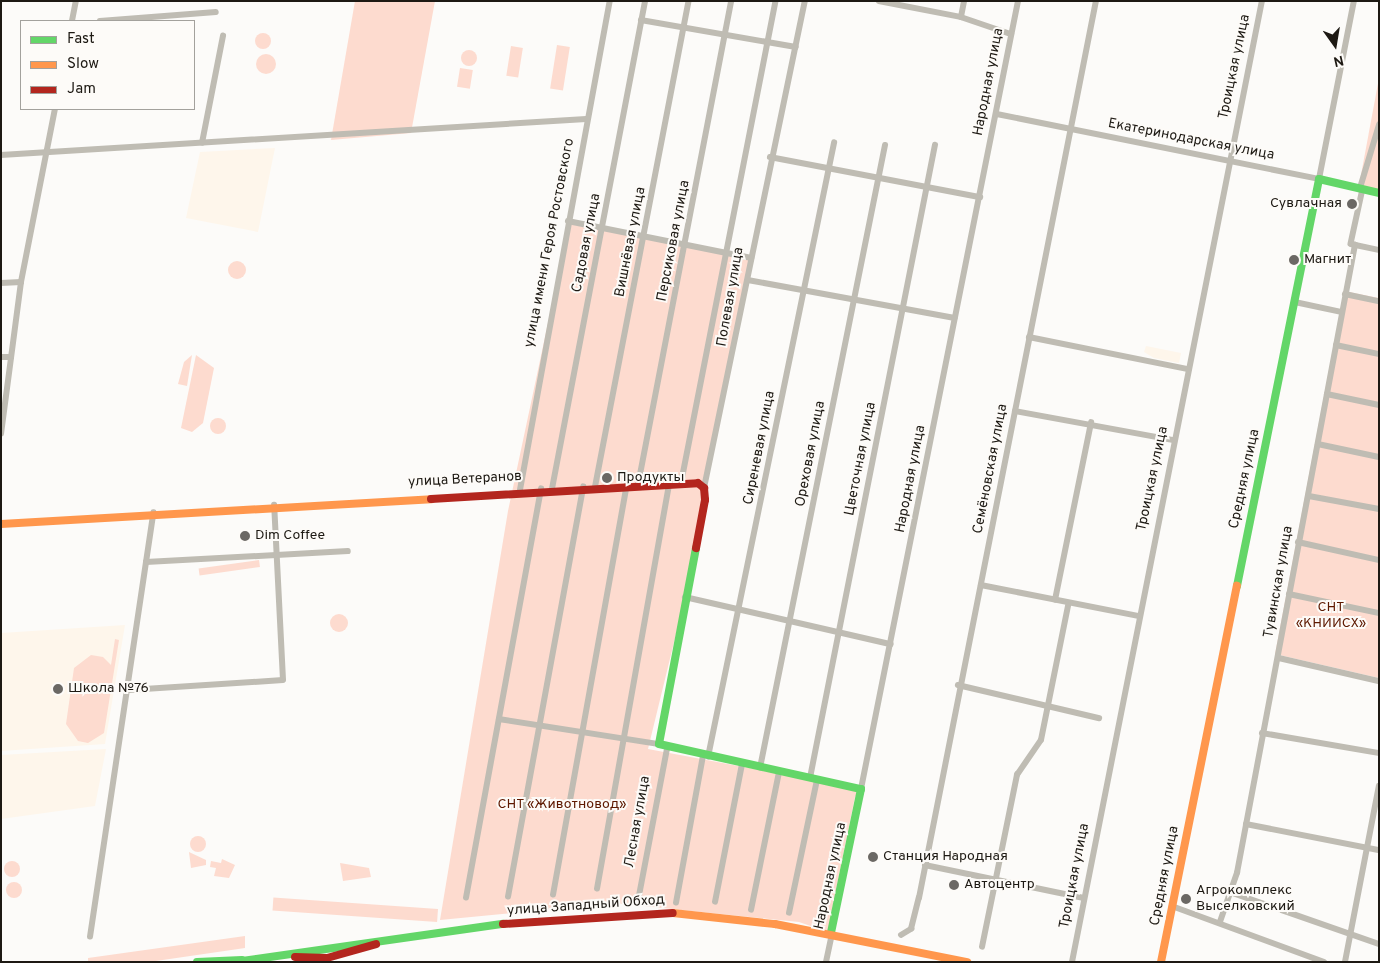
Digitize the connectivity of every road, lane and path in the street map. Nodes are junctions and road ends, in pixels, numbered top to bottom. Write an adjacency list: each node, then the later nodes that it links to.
1 (76, 1): 17 (street)
2 (610, 1): 28 (street, улица имени Героя Ростовского)
3 (645, 1): 19 (street, Садовая улица)
4 (689, 1): 20 (street, Вишнёвая улица)
5 (731, 1): 21 (street, Персиковая улица)
6 (776, 1): 24 (street)
7 (805, 1): 25 (street, Полевая улица)
8 (879, 1): 14 (street)
9 (964, 1): 16 (street)
10 (1018, 1): 22 (street, Народная улица)
11 (1096, 1): 30 (street, Семёновская улица)
12 (1262, 1): 39 (street, Троицкая улица)
13 (1354, 1): 42 (street, Средняя улица)
14 (915, 4): 16 (street)
15 (216, 12): 18 (street)
16 (961, 17): 22 (street)
17 (72, 20)
18 (113, 20)
19 (641, 20): 20 (street); 48 (street, Садовая улица)
20 (684, 27): 21 (street); 49 (street, Вишнёвая улица)
21 (725, 34): 24 (street); 51 (street, Персиковая улица)
22 (1011, 34): 27 (street, Народная улица)
23 (223, 36): 31 (street)
24 (768, 43): 25 (street); 53 (street)
25 (796, 47): 38 (street, Полевая улица)
26 (54, 110): 36 (street)
27 (997, 114): 30 (street, Екатеринодарская улица); 46 (street, Народная улица)
28 (586, 118): 31 (street); 47 (street, улица имени Героя Ростовского)
29 (1379, 125): 35 (street, Тувинская улица)
30 (1068, 128): 39 (street, Екатеринодарская улица); 66 (street, Семёновская улица)
31 (202, 143): 36 (street)
32 (834, 143): 40 (street, Сиреневая улица)
33 (885, 145): 41 (street, Ореховая улица)
34 (936, 145): 43 (street, Цветочная улица)
35 (1376, 149): 44 (street, Тувинская улица)
36 (46, 153): 37 (street); 56 (street)
37 (1, 155)
38 (770, 157): 40 (street); 54 (street, Полевая улица)
39 (1229, 160): 42 (street, Екатеринодарская улица); 71 (street, Троицкая улица)
40 (827, 170): 41 (street); 58 (street, Сиреневая улица)
41 (878, 178): 43 (street); 60 (street, Ореховая улица)
42 (1320, 178): 44 (main road, Екатеринодарская улица); 62 (main road, Средняя улица)
43 (926, 187): 46 (street); 63 (street, Цветочная улица)
44 (1361, 189): 45 (main road, Екатеринодарская улица); 50 (street, Тувинская улица)
45 (1379, 193)
46 (980, 197): 65 (street, Народная улица)
47 (568, 221): 48 (street); 89 (street, улица имени Героя Ростовского)
48 (602, 229): 49 (street); 88 (street, Садовая улица)
49 (645, 238): 51 (street); 85 (street, Вишнёвая улица)
50 (1353, 245): 52 (street); 59 (street, Тувинская улица)
51 (687, 246): 53 (street); 83 (street, Персиковая улица)
52 (1379, 250)
53 (728, 254): 54 (street); 80 (street)
54 (751, 258): 55 (street, Полевая улица)
55 (748, 280): 58 (street); 86 (street, Полевая улица)
56 (21, 282): 57 (street); 69 (street)
57 (1, 283)
58 (805, 289): 60 (street); 105 (street, Сиреневая улица)
59 (1345, 294): 61 (street); 64 (street, Тувинская улица)
60 (854, 298): 63 (street); 108 (street, Ореховая улица)
61 (1379, 301)
62 (1295, 302): 64 (street); 146 (main road, Средняя улица)
63 (902, 307): 65 (street); 109 (street, Цветочная улица)
64 (1342, 312): 67 (street, Тувинская улица)
65 (955, 318): 110 (street, Народная улица)
66 (1029, 338): 71 (street); 74 (street, Семёновская улица)
67 (1336, 345): 68 (street); 72 (street, Тувинская улица)
68 (1379, 354)
69 (11, 357): 70 (street); 76 (street)
70 (1, 358)
71 (1188, 369): 77 (street, Троицкая улица)
72 (1328, 394): 73 (street); 78 (street, Тувинская улица)
73 (1379, 405)
74 (1015, 411): 75 (street); 100 (street, Семёновская улица)
75 (1091, 423): 77 (street); 103 (street)
76 (1, 434)
77 (1173, 440): 107 (street, Троицкая улица)
78 (1318, 444): 79 (street); 90 (street, Тувинская улица)
79 (1379, 457)
80 (681, 483): 81 (main road); 86 (main road)
81 (669, 484): 83 (main road); 121 (street)
82 (626, 485): 83 (main road); 85 (main road); 119 (street)
83 (638, 485)
84 (582, 487): 85 (main road); 88 (main road); 118 (street)
85 (595, 487)
86 (704, 488): 102 (main road, Полевая улица)
87 (541, 489): 88 (main road); 89 (main road, улица Ветеранов); 91 (main road, улица Ветеранов); 117 (street)
88 (552, 489)
89 (520, 490): 94 (main road, улица Ветеранов)
90 (1309, 496): 92 (street); 95 (street, Тувинская улица)
91 (274, 505): 93 (main road, улица Ветеранов); 97 (street)
92 (1379, 509)
93 (153, 513): 94 (main road, улица Ветеранов); 99 (street)
94 (1, 523)
95 (1298, 542): 98 (street); 101 (street, Тувинская улица)
96 (348, 551): 97 (street)
97 (277, 554): 99 (street); 114 (street)
98 (1379, 560)
99 (146, 562): 114 (street)
100 (981, 585): 103 (street); 113 (street, Семёновская улица)
101 (1289, 594): 106 (street); 111 (street, Тувинская улица)
102 (685, 597): 105 (street); 122 (main road)
103 (1055, 600): 104 (street)
104 (1068, 606): 107 (street); 115 (street)
105 (741, 608): 108 (street); 125 (street, Сиреневая улица)
106 (1379, 613)
107 (1138, 616): 142 (street, Троицкая улица)
108 (790, 621): 109 (street); 127 (street, Ореховая улица)
109 (841, 634): 110 (street); 129 (street, Цветочная улица)
110 (891, 644): 131 (street, Народная улица)
111 (1279, 658): 112 (street); 120 (street, Тувинская улица)
112 (1379, 681)
113 (958, 685): 115 (street); 135 (street, Семёновская улица)
114 (128, 690): 153 (street)
115 (1049, 705): 116 (street); 136 (street)
116 (1099, 718)
117 (499, 719): 118 (street); 141 (street)
118 (540, 726): 119 (street); 140 (street)
119 (582, 732): 121 (street); 139 (street)
120 (1262, 732): 124 (street); 132 (street, Тувинская улица)
121 (623, 741): 122 (street); 137 (street)
122 (659, 744): 123 (main road)
123 (667, 750): 125 (main road); 143 (street, Лесная улица)
124 (1379, 753)
125 (706, 757): 126 (main road); 145 (street)
126 (742, 764): 127 (main road); 144 (street)
127 (760, 768): 128 (main road)
128 (779, 772): 129 (main road); 147 (street)
129 (814, 779): 131 (main road); 148 (street, Цветочная улица)
130 (1379, 786): 133 (street)
131 (861, 789): 151 (main road, Народная улица)
132 (1246, 824): 133 (street); 138 (street, Тувинская улица)
133 (1370, 846): 134 (street); 152 (street)
134 (1379, 850)
135 (925, 865): 136 (street); 150 (street, Семёновская улица)
136 (996, 880): 142 (street); 155 (street)
137 (597, 889)
138 (1230, 892): 149 (street, Тувинская улица); 152 (street)
139 (553, 895)
140 (508, 897)
141 (466, 898)
142 (1084, 898): 162 (street, Троицкая улица)
143 (638, 901)
144 (715, 902)
145 (676, 903)
146 (1172, 906): 149 (street); 163 (main road, Средняя улица)
147 (750, 910)
148 (789, 913)
149 (1220, 922): 164 (street)
150 (901, 935)
151 (831, 936): 156 (main road, улица Западный Обход); 158 (main road, улица Западный Обход); 159 (street, Народная улица); 160 (main road, улица Западный Обход); 161 (main road, улица Западный Обход)
152 (1353, 936): 154 (street); 165 (street)
153 (90, 937)
154 (1379, 944)
155 (982, 946)
156 (239, 961): 157 (main road, улица Западный Обход)
157 (197, 962)
158 (264, 962)
159 (826, 962)
160 (937, 962)
161 (967, 962)
162 (1072, 962)
163 (1161, 962)
164 (1324, 962)
165 (1345, 962)

